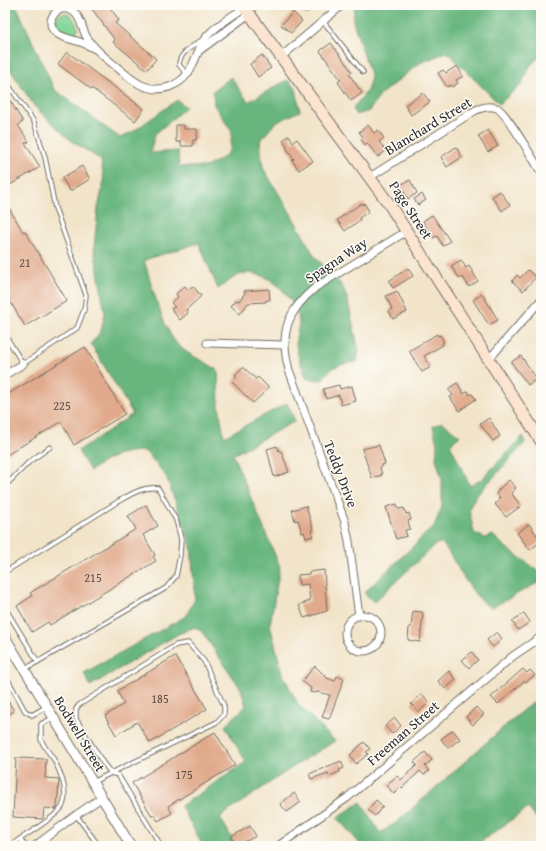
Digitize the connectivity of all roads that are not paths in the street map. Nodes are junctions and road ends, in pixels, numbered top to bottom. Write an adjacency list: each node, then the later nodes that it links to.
1 (342, 5): 3 (street)
2 (245, 9): 5 (street); 8 (street); 9 (main road, Page Street)
3 (323, 21): 9 (street); 10 (lane)
4 (82, 26): 6 (street); 6 (street); 7 (street)
5 (207, 36): 8 (street); 11 (lane)
6 (68, 38): 7 (street)
7 (97, 50): 11 (street)
8 (200, 50): 11 (street)
9 (282, 57): 14 (main road, Page Street)
10 (363, 72)
11 (187, 74)
12 (5, 80): 21 (lane)
13 (541, 172): 14 (street, Blanchard Street)
14 (370, 177): 15 (main road, Page Street)
15 (407, 230): 19 (street, Spagna Way); 20 (main road, Page Street)
16 (541, 300): 20 (street)
17 (5, 335): 21 (lane)
18 (207, 343): 19 (street)
19 (284, 345): 28 (street, Teddy Drive)
20 (489, 359): 23 (main road, Page Street)
21 (23, 364): 22 (street)
22 (5, 375)
23 (541, 441)
24 (50, 447): 25 (lane)
25 (5, 486)
26 (5, 572): 31 (lane)
27 (5, 608): 31 (lane)
28 (359, 616): 28 (street)
29 (5, 637): 32 (street, Bodwell Street)
30 (541, 637): 47 (street, Freeman Street)
31 (38, 662): 32 (lane)
32 (25, 669): 34 (street, Bodwell Street)
33 (5, 674): 34 (lane)
34 (47, 706): 35 (street, Bodwell Street)
35 (54, 717): 37 (street, Bodwell Street); 40 (lane)
36 (111, 773): 36 (lane); 37 (lane); 46 (lane)
37 (93, 782): 38 (street, Bodwell Street)
38 (102, 798): 39 (street); 45 (street, Bodwell Street)
39 (76, 815): 43 (street); 44 (lane)
40 (20, 839): 41 (lane); 42 (lane)
41 (10, 846)
42 (26, 846)
43 (35, 846)
44 (99, 846)
45 (131, 846)
46 (161, 846)
47 (278, 846)

